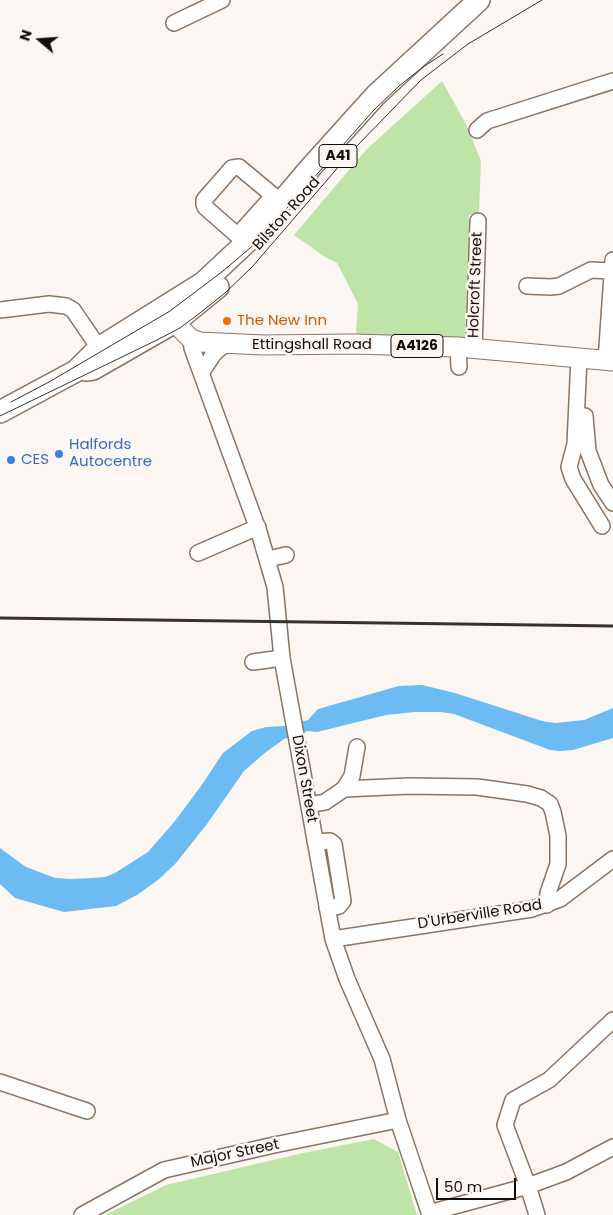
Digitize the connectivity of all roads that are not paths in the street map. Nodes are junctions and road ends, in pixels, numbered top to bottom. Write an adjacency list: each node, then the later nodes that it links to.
1 (222, 0): 4 (street)
2 (479, 0): 7 (highway, Bilston Road / A41)
3 (494, 0): 13 (highway, Bilston Road / A41)
4 (174, 23)
5 (613, 81): 6 (street)
6 (477, 130)
7 (277, 199): 9 (highway, Bilston Road / A41); 9 (street)
8 (478, 221): 17 (street, Holcroft Street)
9 (242, 239): 13 (highway, Bilston Road / A41)
10 (612, 265): 11 (street); 19 (street)
11 (527, 287)
12 (0, 310): 16 (street)
13 (171, 314): 14 (main road); 16 (highway, Bilston Road / A41); 21 (highway, Bilston Road / A41)
14 (191, 339): 15 (main road, Ettingshall Road / A4126); 22 (street, Dixon Street)
15 (228, 344): 17 (main road, Ettingshall Road / A4126); 22 (street)
16 (99, 348): 21 (highway, Bilston Road / A41)
17 (466, 348): 18 (main road, Ettingshall Road / A4126); 20 (street, Holcroft Street)
18 (579, 358): 19 (main road, Ettingshall Road / A4126); 24 (street); 25 (street)
19 (610, 361)
20 (459, 366)
21 (76, 371): 23 (highway, Bilston Road / A41)
22 (201, 373): 26 (street, Dixon Street)
23 (0, 412)
24 (613, 504)
25 (602, 526)
26 (258, 527): 27 (street); 29 (street, Dixon Street)
27 (198, 553)
28 (286, 555): 29 (street)
29 (268, 559): 30 (street, Dixon Street)
30 (282, 658): 31 (street); 34 (street, Dixon Street)
31 (253, 662)
32 (357, 747): 33 (street)
33 (344, 789): 34 (street); 36 (street)
34 (309, 805): 37 (street, Dixon Street)
35 (613, 859): 36 (street, D'Urberville Road)
36 (547, 905): 37 (street, D'Urberville Road)
37 (333, 939): 41 (street, Dixon Street)
38 (613, 1020): 43 (street)
39 (0, 1082): 40 (street)
40 (87, 1111)
41 (398, 1120): 44 (street, Dixon Street); 45 (street, Major Street)
42 (613, 1147): 43 (street)
43 (528, 1186): 44 (street); 46 (street)
44 (430, 1214)
45 (82, 1215)
46 (537, 1215)

